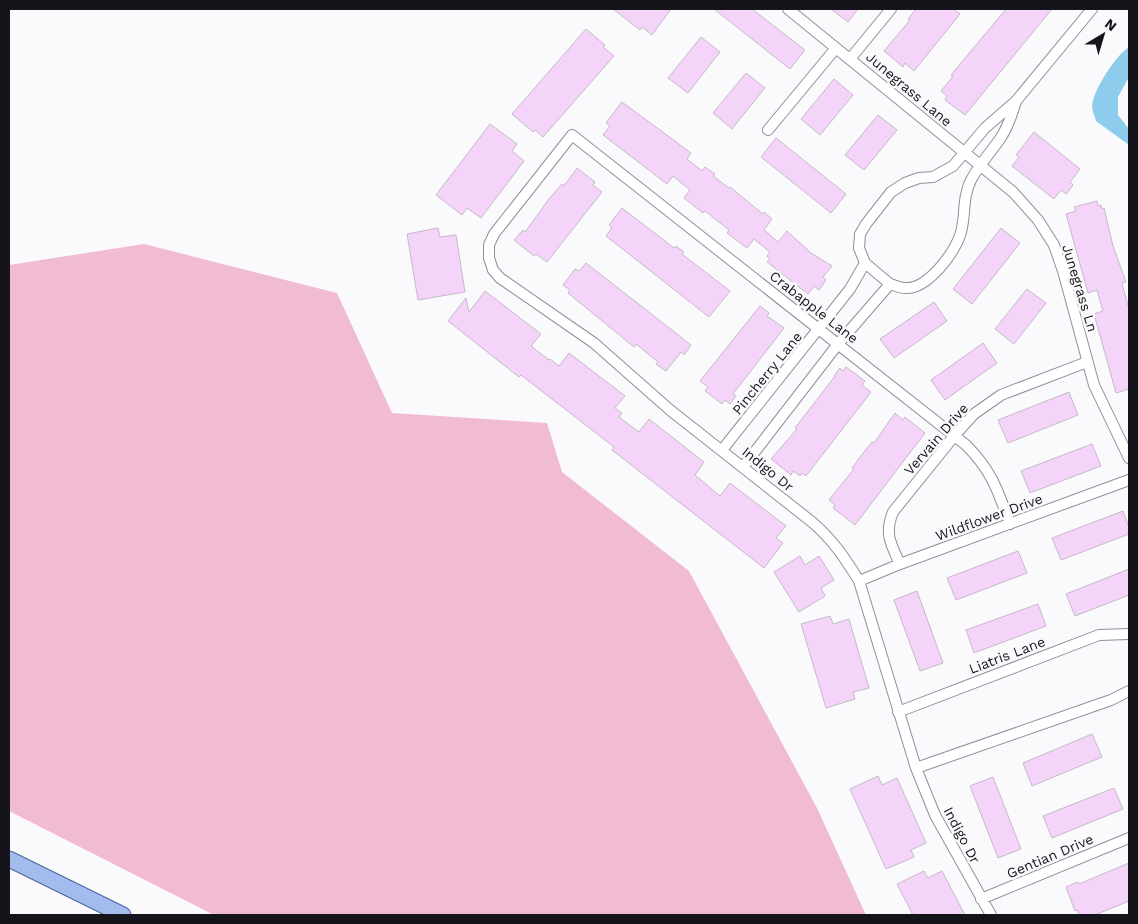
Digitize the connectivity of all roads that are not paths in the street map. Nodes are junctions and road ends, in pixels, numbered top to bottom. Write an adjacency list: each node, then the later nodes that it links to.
1 (788, 9): 4 (street, Junegrass Lane)
2 (891, 9): 5 (street)
3 (1092, 9): 6 (street)
4 (836, 48): 5 (street, Junegrass Lane); 7 (street)
5 (850, 59): 9 (street, Junegrass Lane)
6 (1016, 101): 9 (street); 10 (street)
7 (768, 130)
8 (572, 135): 13 (street, Crabapple Lane); 17 (street, Indigo Dr)
9 (964, 153): 10 (street, Junegrass Ln); 11 (street)
10 (980, 166): 12 (street); 15 (street, Junegrass Ln)
11 (865, 263): 12 (street); 13 (street, Pincherry Lane)
12 (890, 284): 14 (street)
13 (819, 330): 14 (street, Crabapple Lane); 17 (street, Pincherry Lane)
14 (838, 344): 16 (street, Crabapple Lane); 19 (street)
15 (1087, 362): 16 (street, Vervain Drive); 18 (street, Junegrass Ln)
16 (955, 435): 21 (street, Crabapple Lane); 22 (street, Vervain Drive)
17 (722, 450): 19 (street, Indigo Dr)
18 (1129, 458)
19 (743, 467): 23 (street, Indigo Dr)
20 (1129, 480): 21 (street, Wildflower Drive)
21 (1010, 524): 22 (street, Wildflower Drive)
22 (900, 564): 23 (street, Wildflower Drive)
23 (859, 581): 26 (street, Indigo Dr)
24 (1129, 634): 26 (street, Liatris Lane)
25 (1129, 691): 27 (street)
26 (898, 712): 27 (street, Indigo Dr)
27 (916, 768): 30 (street, Indigo Dr)
28 (1129, 838): 30 (street, Gentian Drive)
29 (9, 859): 31 (main road)
30 (981, 900): 32 (street, Indigo Dr)
31 (122, 915)
32 (991, 915)

